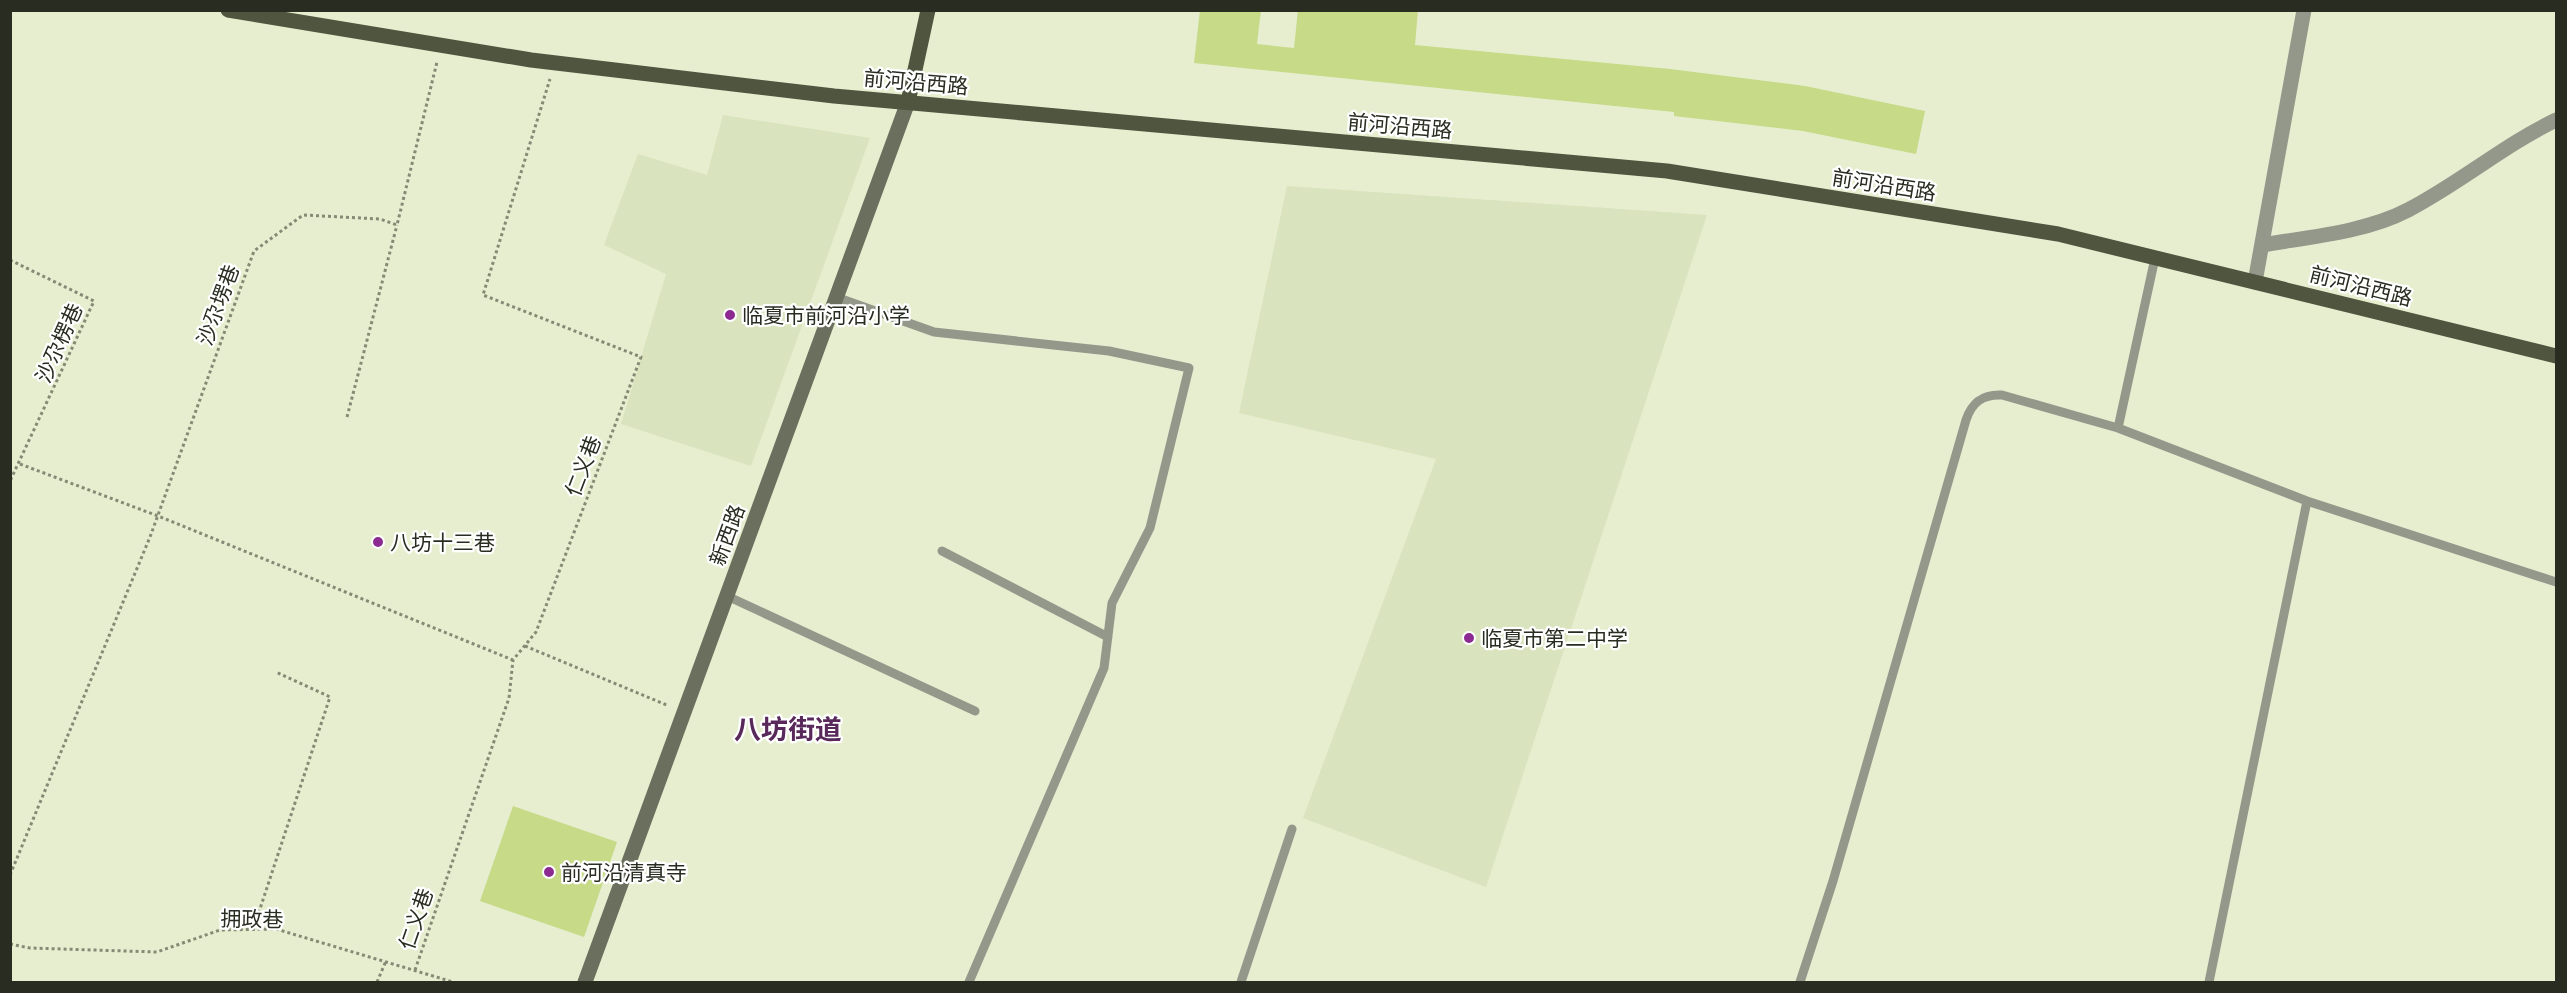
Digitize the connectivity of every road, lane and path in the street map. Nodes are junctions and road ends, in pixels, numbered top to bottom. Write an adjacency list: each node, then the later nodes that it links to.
1 (228, 10): 4 (main road, 前河沿西路)
2 (928, 10): 6 (main road)
3 (2304, 10): 9 (street)
4 (440, 45): 5 (main road, 前河沿西路); 8 (path)
5 (555, 63): 6 (main road, 前河沿西路); 25 (path, 仁义巷)
6 (908, 102): 10 (main road, 前河沿西路); 13 (main road, 新西路)
7 (2556, 120): 9 (street)
8 (397, 225): 15 (path); 20 (path, 沙尕塄巷)
9 (2262, 245): 12 (street)
10 (2155, 258): 12 (main road, 前河沿西路); 16 (lane)
11 (10, 260): 17 (path, 沙尕楞巷)
12 (2255, 282): 14 (main road, 前河沿西路)
13 (836, 297): 23 (main road, 新西路); 24 (lane)
14 (2556, 356)
15 (347, 417)
16 (2118, 428): 19 (lane); 41 (lane)
17 (20, 464): 18 (path, 沙尕楞巷); 20 (path)
18 (10, 481)
19 (2307, 501): 22 (lane); 42 (lane)
20 (158, 516): 26 (path); 31 (path, 沙尕塄巷)
21 (942, 551): 24 (lane)
22 (2556, 582)
23 (727, 596): 28 (lane); 29 (main road, 新西路)
24 (1108, 637): 39 (lane)
25 (525, 645): 26 (path, 仁义巷); 29 (path)
26 (513, 660): 35 (path, 仁义巷)
27 (276, 672): 32 (path)
28 (975, 711)
29 (684, 712): 38 (main road, 新西路)
30 (1292, 829): 40 (lane)
31 (10, 875)
32 (253, 930): 33 (path, 拥政巷); 34 (path, 拥政巷)
33 (10, 944)
34 (386, 961): 35 (path, 拥政巷); 36 (path)
35 (415, 970): 37 (path, 拥政巷)
36 (377, 982)
37 (453, 982)
38 (585, 982)
39 (969, 982)
40 (1241, 982)
41 (1800, 982)
42 (2209, 982)

